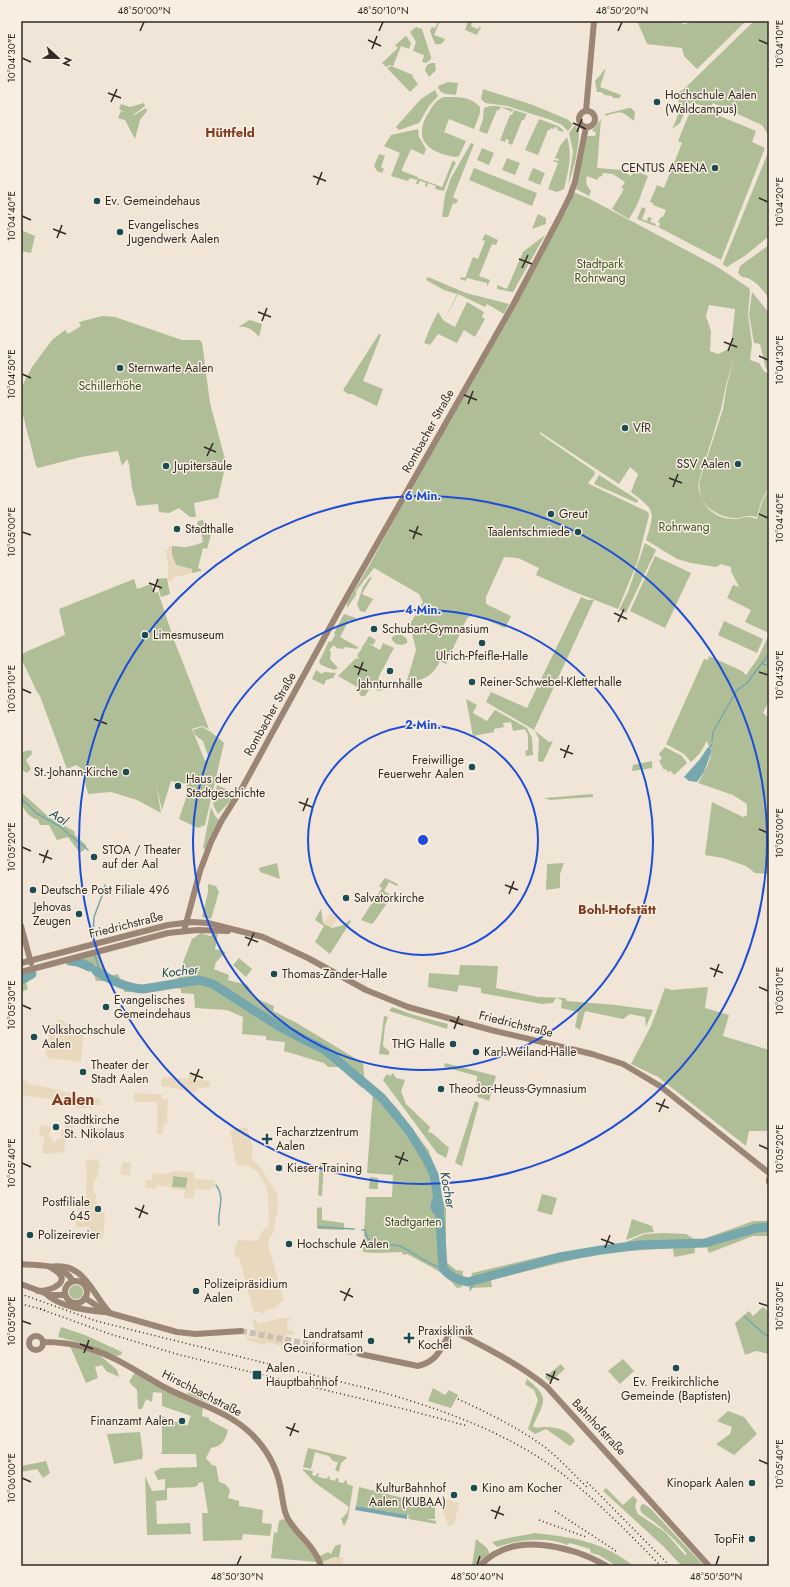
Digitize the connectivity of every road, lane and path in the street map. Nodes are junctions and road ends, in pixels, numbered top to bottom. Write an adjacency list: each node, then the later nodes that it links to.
1 (594, 21): 2 (main road, Rombacher Straße)
2 (586, 111): 3 (main road, Rombacher Straße); 3 (main road, Rombacher Straße)
3 (586, 127): 4 (main road, Rombacher Straße)
4 (187, 923): 6 (main road, Friedrichstraße); 7 (main road, Rombacher Straße); 8 (main road, Friedrichstraße)
5 (21, 926): 10 (main road)
6 (164, 927): 9 (main road); 10 (main road, Friedrichstraße)
7 (184, 931): 8 (main road, Friedrichstraße); 9 (main road, Friedrichstraße)
8 (238, 931): 14 (main road, Friedrichstraße)
9 (165, 934): 12 (main road, Friedrichstraße)
10 (30, 961): 11 (main road, Friedrichstraße); 12 (main road)
11 (21, 963)
12 (34, 968): 13 (main road, Friedrichstraße)
13 (21, 972)
14 (769, 1173)
15 (769, 1179): 16 (main road)
16 (769, 1182)
17 (21, 1264): 18 (main road)
18 (48, 1267): 19 (main road); 21 (main road); 25 (main road)
19 (73, 1281): 23 (main road); 24 (main road)
20 (21, 1284): 21 (main road)
21 (38, 1291): 22 (main road)
22 (45, 1294): 23 (main road); 25 (main road)
23 (65, 1295): 24 (main road)
24 (85, 1298): 25 (main road)
25 (108, 1312): 26 (main road)
26 (240, 1331)
27 (28, 1342): 28 (main road); 28 (main road); 29 (main road)
28 (43, 1342): 31 (main road, Hirschbachstraße)
29 (21, 1344)
30 (360, 1354): 34 (main road, Bahnhofstraße)
31 (321, 1566)
32 (480, 1566): 33 (main road)
33 (607, 1566)
34 (709, 1566)

